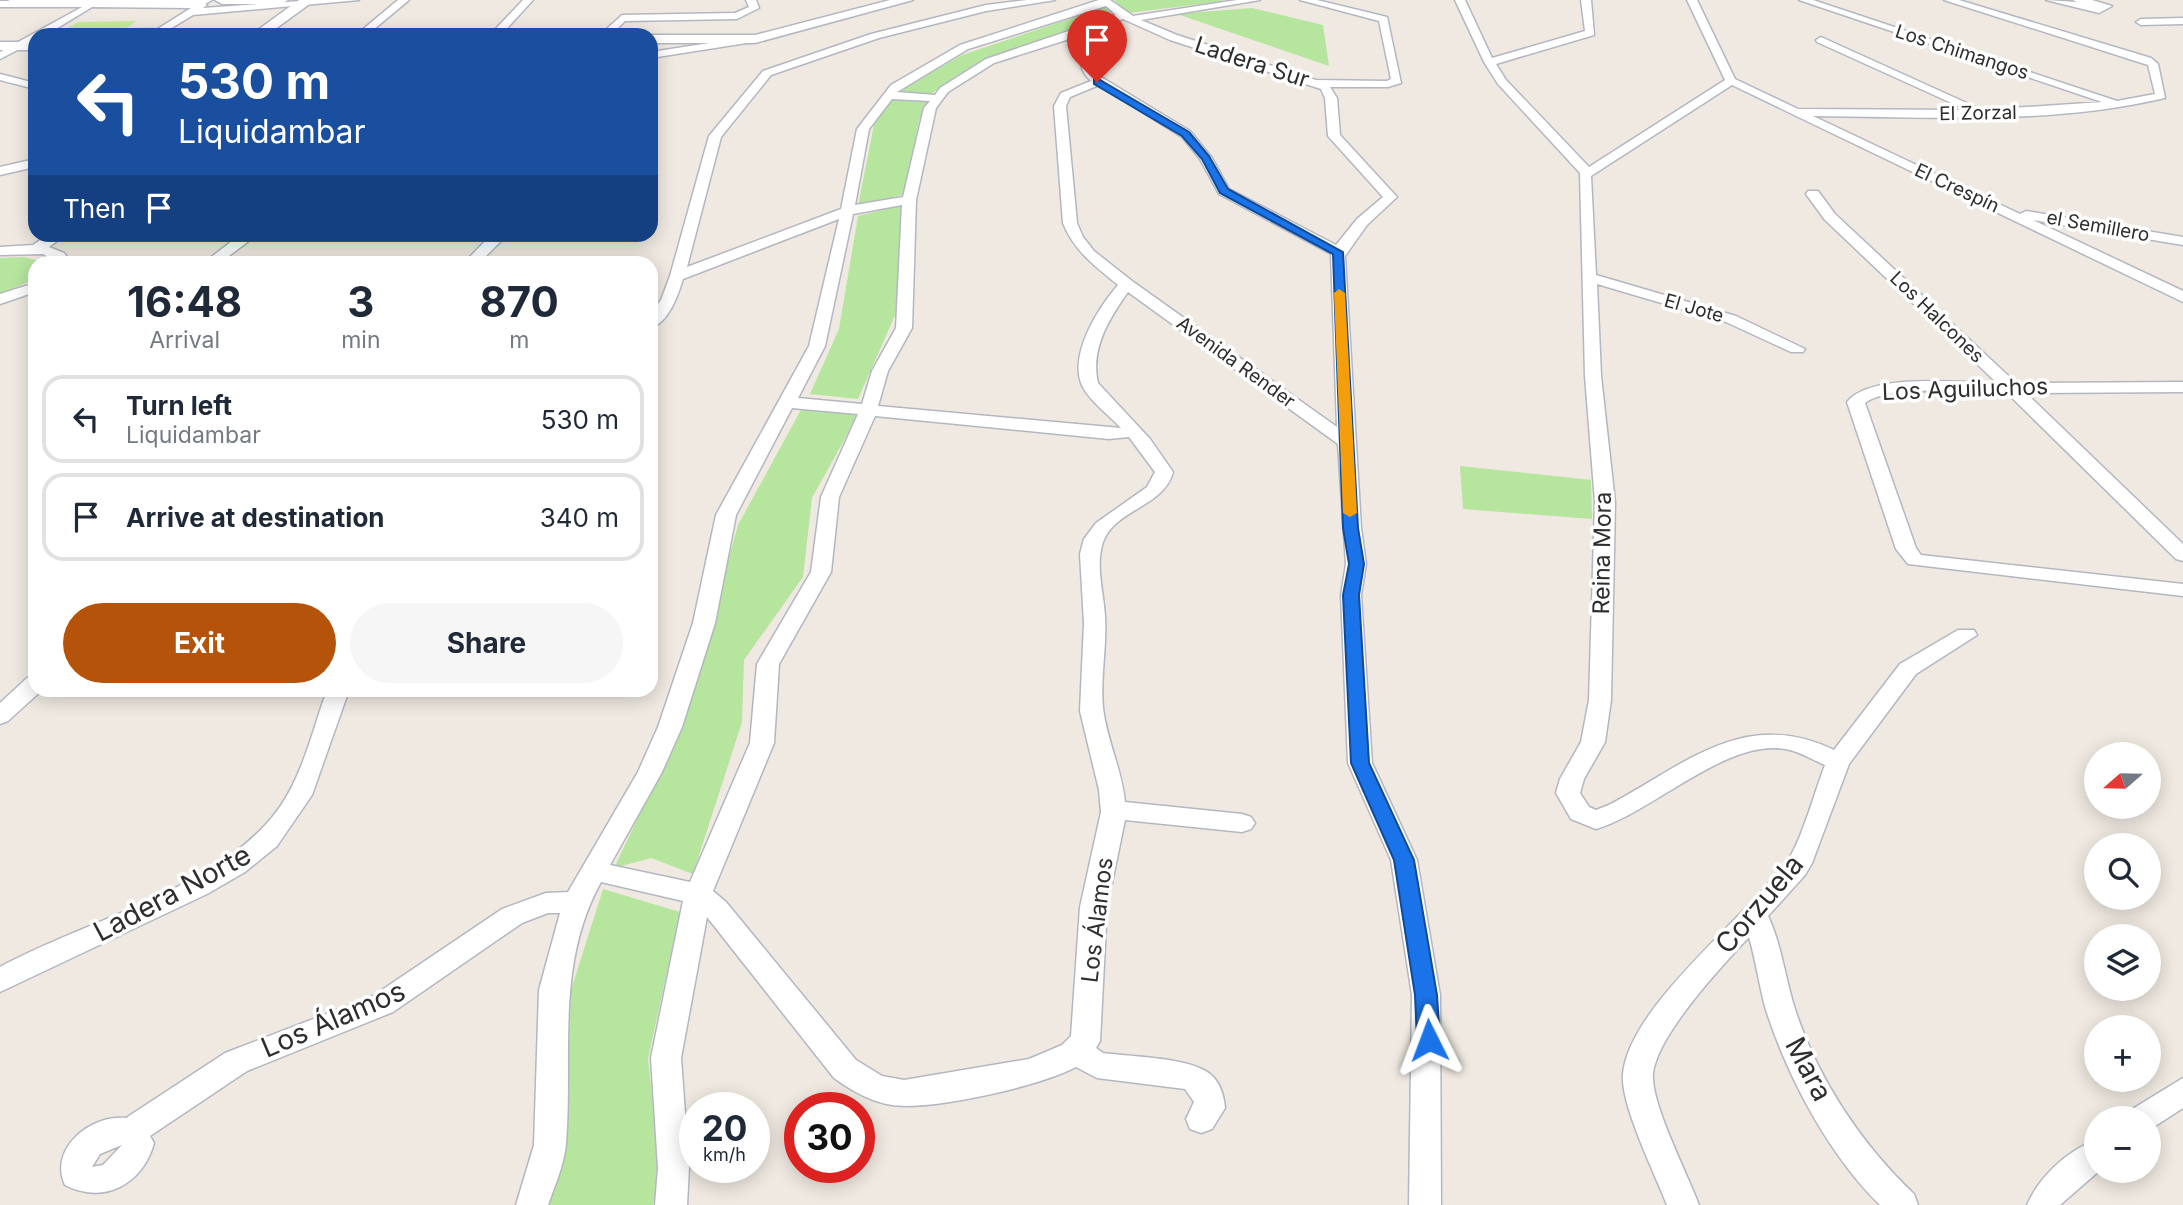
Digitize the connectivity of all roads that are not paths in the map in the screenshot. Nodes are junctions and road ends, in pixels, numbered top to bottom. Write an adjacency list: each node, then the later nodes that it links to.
1 (15, 0): 23 (street)
2 (222, 0): 3 (street)
3 (268, 0): 4 (street)
4 (279, 0): 22 (street)
5 (354, 0): 22 (street)
6 (404, 0): 34 (street)
7 (528, 0): 35 (street)
8 (751, 0): 36 (street)
9 (906, 0): 39 (street)
10 (1050, 0): 75 (street)
11 (1255, 0): 28 (street)
12 (1305, 0): 51 (street)
13 (1460, 0): 47 (street)
14 (1586, 0): 47 (street)
15 (1692, 0): 49 (street)
16 (1804, 0): 55 (street, Los Chimangos)
17 (1949, 0): 55 (street, El Zorzal)
18 (2051, 0): 19 (street)
19 (2078, 0)
20 (205, 2): 24 (street); 26 (street)
21 (1105, 2): 28 (street, Ladera Sur); 53 (street)
22 (304, 3): 26 (street); 33 (street)
23 (39, 4): 24 (street); 25 (street); 27 (street)
24 (95, 4): 31 (street)
25 (0, 5)
26 (191, 12): 32 (street)
27 (11, 17)
28 (1127, 17): 37 (street); 51 (street, Ladera Sur)
29 (2183, 21): 30 (street)
30 (2141, 22)
31 (52, 28)
32 (165, 28)
33 (268, 28)
34 (370, 28)
35 (502, 28)
36 (612, 28)
37 (1092, 29): 50 (street); 54 (street)
38 (658, 39): 39 (street)
39 (755, 39): 45 (street)
40 (1821, 40): 57 (street)
41 (28, 41): 43 (street)
42 (0, 46): 43 (street)
43 (19, 46): 44 (street); 46 (street)
44 (28, 46)
45 (658, 54)
46 (0, 56)
47 (1489, 62): 60 (street)
48 (4, 80): 52 (street)
49 (1731, 81): 56 (street, El Crespín); 60 (street)
50 (1097, 82): 71 (street); 77 (street, Avenida Render)
51 (1316, 83): 71 (street, Ladera Sur)
52 (28, 85)
53 (886, 95): 54 (street); 63 (street)
54 (936, 98): 62 (street)
55 (2120, 104): 57 (street, El Zorzal)
56 (1797, 112): 57 (street, El Zorzal); 64 (street, El Crespín)
57 (1984, 114)
58 (28, 165): 59 (street)
59 (0, 171)
60 (1587, 173): 76 (street, Reina Mora)
61 (1813, 194): 83 (street, Los Halcones)
62 (909, 200): 63 (street); 86 (street)
63 (847, 211): 75 (street); 85 (street)
64 (2013, 215): 65 (street, el Semillero); 79 (street, El Crespín)
65 (2183, 240)
66 (47, 242): 69 (street)
67 (240, 242): 73 (street)
68 (493, 242): 74 (street)
69 (35, 250): 70 (street); 72 (street)
70 (0, 251)
71 (1338, 252): 88 (street)
72 (59, 256)
73 (220, 256)
74 (478, 256)
75 (677, 276): 81 (street)
76 (1588, 277): 82 (street, El Jote); 95 (street, Reina Mora)
77 (1127, 284): 87 (street, Los Álamos); 88 (street, Avenida Render)
78 (28, 289): 80 (street)
79 (2183, 297)
80 (0, 299)
81 (658, 314)
82 (1797, 348)
83 (2007, 386): 84 (street, Los Aguiluchos); 89 (street, Los Halcones); 90 (street, Los Aguiluchos)
84 (2183, 387)
85 (786, 402): 86 (street); 98 (street)
86 (869, 409): 87 (street); 99 (street)
87 (1131, 432): 96 (street, Los Álamos)
88 (1346, 440): 111 (street)
89 (2183, 555)
90 (2183, 590)
91 (1966, 635): 95 (street, Corzuela)
92 (28, 690): 94 (street)
93 (335, 697): 102 (street, Ladera Norte)
94 (0, 716)
95 (1839, 762): 101 (street, Corzuela)
96 (1112, 810): 97 (street); 103 (street, Los Álamos)
97 (1242, 823)
98 (596, 871): 99 (street); 100 (street)
99 (698, 894): 103 (street); 110 (street)
100 (576, 902): 107 (street, Los Álamos); 109 (street)
101 (1753, 914): 112 (street, Corzuela); 113 (street, Mara)
102 (0, 981)
103 (1078, 1052): 106 (street)
104 (2183, 1091): 105 (street)
105 (2161, 1107)
106 (1200, 1119)
107 (131, 1133)
108 (2084, 1164): 114 (street)
109 (532, 1205)
110 (671, 1205)
111 (1425, 1205)
112 (1684, 1205)
113 (1902, 1205)
114 (2043, 1205)

